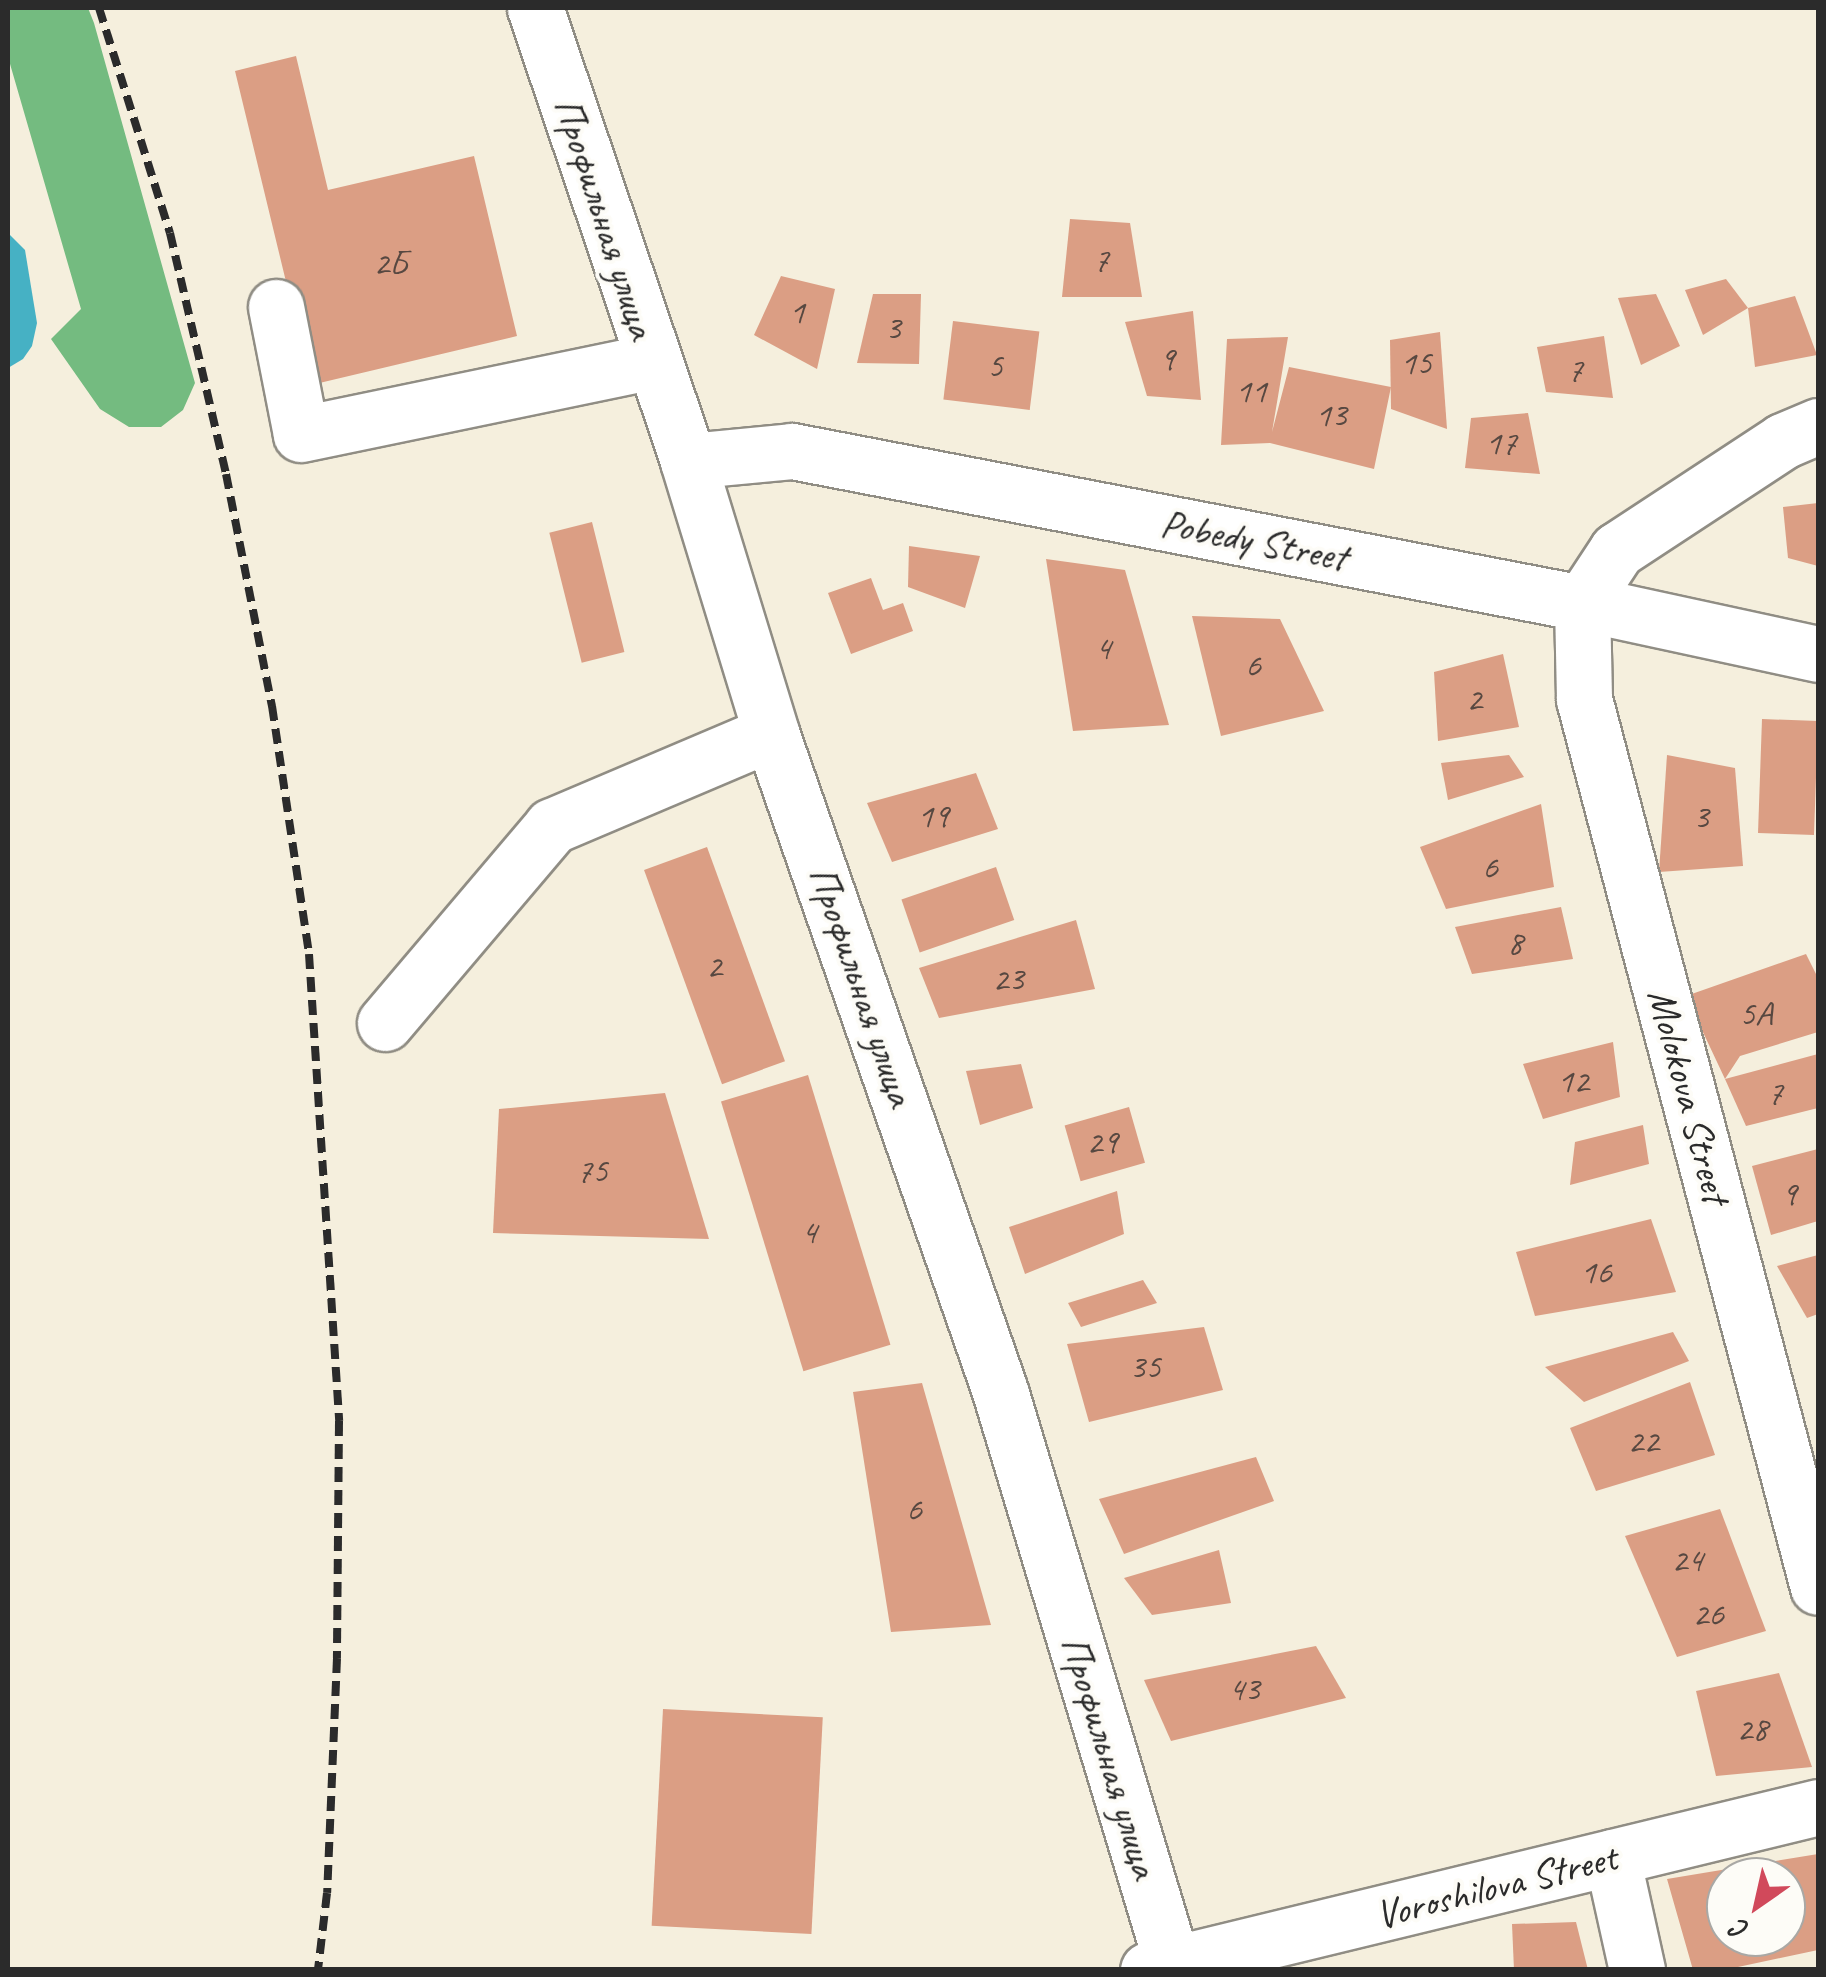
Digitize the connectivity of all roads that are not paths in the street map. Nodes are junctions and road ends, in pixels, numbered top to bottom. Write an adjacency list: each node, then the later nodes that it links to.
1 (535, 8): 3 (main road, Профильная улица)
2 (276, 307): 3 (main road)
3 (652, 361): 5 (main road, Профильная улица)
4 (1818, 426): 6 (main road)
5 (688, 462): 6 (main road, Pobedy Street); 8 (main road, Профильная улица)
6 (1582, 602): 7 (main road, Pobedy Street); 10 (main road, Molokova Street)
7 (1818, 654)
8 (772, 733): 9 (main road); 13 (main road, Профильная улица)
9 (385, 1023)
10 (1818, 1587)
11 (1818, 1807): 12 (main road, Voroshilova Street)
12 (1612, 1857): 13 (main road, Voroshilova Street); 14 (main road)
13 (1165, 1968)
14 (1637, 1970)

